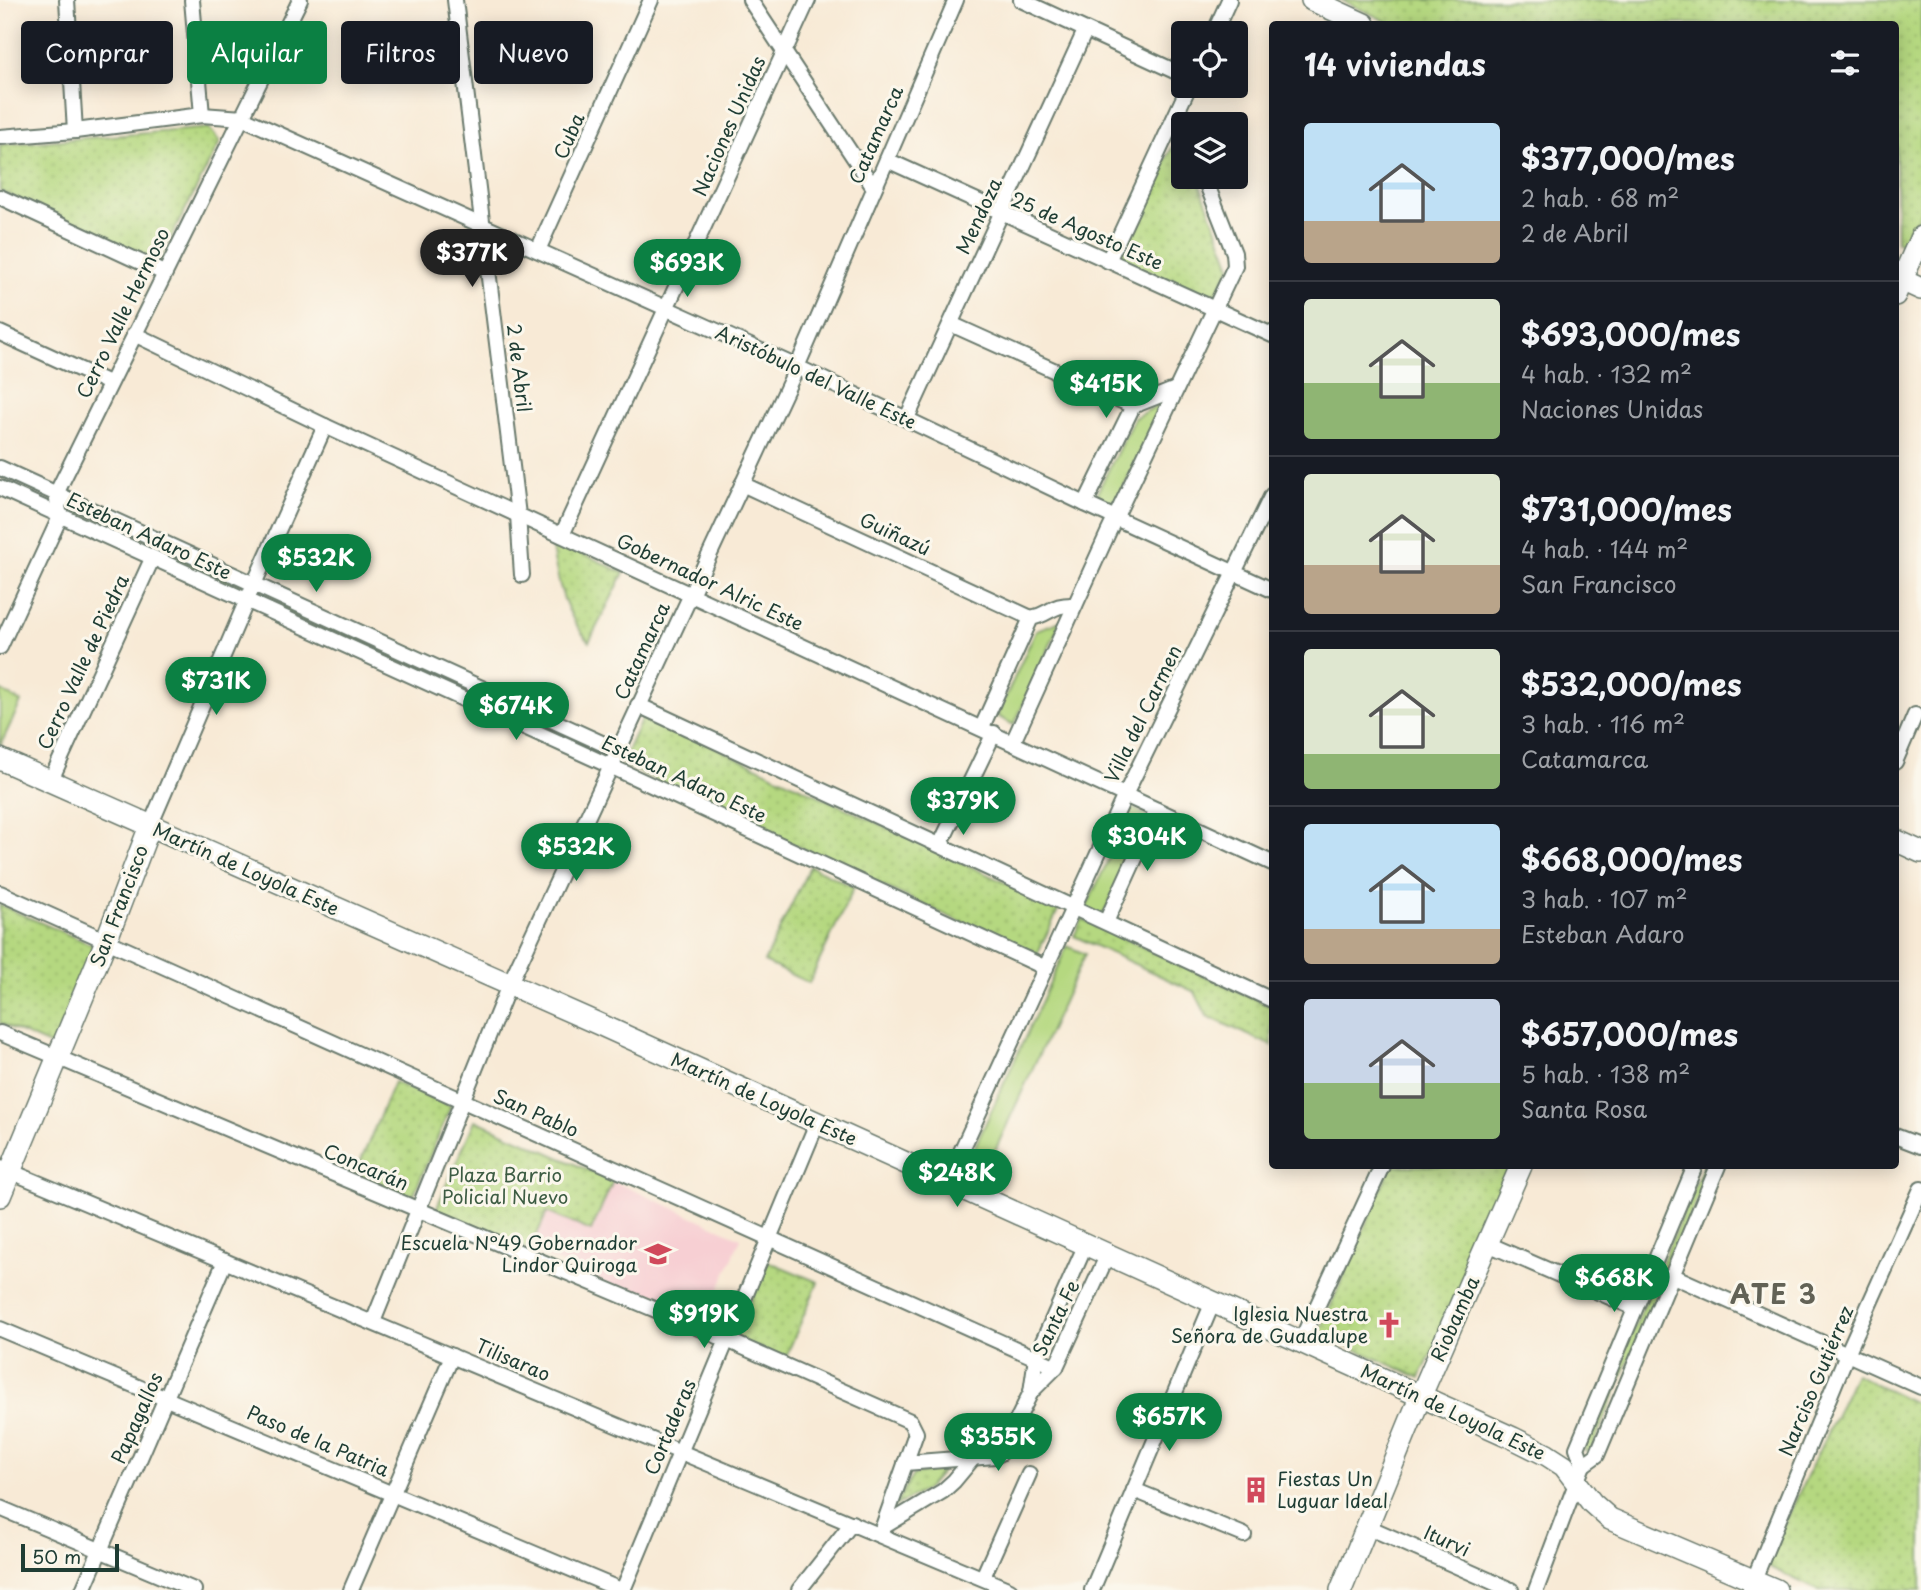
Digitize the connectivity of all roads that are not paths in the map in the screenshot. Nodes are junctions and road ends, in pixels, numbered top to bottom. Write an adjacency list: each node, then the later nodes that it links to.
1 (67, 0): 19 (street)
2 (192, 0): 17 (street)
3 (300, 0): 18 (street, Cerro Valle Hermoso)
4 (454, 0): 27 (street, 2 de Abril)
5 (651, 0): 29 (street, Cuba)
6 (750, 0): 15 (street)
7 (808, 0): 15 (street, Naciones Unidas)
8 (956, 0): 22 (street, Catamarca)
9 (1021, 0): 14 (street)
10 (1229, 0): 12 (street)
11 (1312, 0): 13 (main road)
12 (1219, 21)
13 (1358, 21)
14 (1086, 31): 16 (street); 26 (street, Mendoza)
15 (784, 52): 23 (street); 35 (street, Naciones Unidas)
16 (1171, 70)
17 (202, 114): 18 (street, Aristóbulo del Valle Este); 19 (street, Aristóbulo del Valle Este)
18 (243, 118): 27 (street, Aristóbulo del Valle Este); 31 (street, Cerro Valle Hermoso)
19 (75, 131): 20 (street, Aristóbulo del Valle Este)
20 (0, 137)
21 (1171, 139): 30 (street)
22 (887, 160): 23 (street, Catamarca); 26 (street, 25 de Agosto Este)
23 (874, 188): 41 (street, Catamarca)
24 (1209, 189): 36 (street)
25 (0, 197): 31 (street)
26 (1001, 214): 30 (street, 25 de Agosto Este); 37 (street, Mendoza)
27 (482, 226): 29 (street, Aristóbulo del Valle Este); 53 (street, 2 de Abril)
28 (1921, 237): 32 (main road)
29 (538, 250): 35 (street, Aristóbulo del Valle Este)
30 (1108, 261): 36 (street, 25 de Agosto Este)
31 (164, 273): 39 (street, Cerro Valle Hermoso)
32 (1899, 280)
33 (1899, 284): 34 (main road)
34 (1921, 289)
35 (667, 310): 41 (street, Aristóbulo del Valle Este); 56 (street, Naciones Unidas)
36 (1214, 310): 40 (street, 25 de Agosto Este); 43 (street)
37 (951, 324): 44 (street); 45 (street, Mendoza)
38 (0, 333): 42 (street)
39 (134, 334): 42 (street, Cerro Valle Hermoso); 46 (street, Gobernador Alric Este)
40 (1269, 334)
41 (797, 367): 45 (street, Aristóbulo del Valle Este); 48 (street, Catamarca)
42 (109, 383): 50 (street, Cerro Valle Hermoso)
43 (1177, 389): 44 (street); 55 (street)
44 (1133, 406): 52 (street)
45 (908, 418): 52 (street, Aristóbulo del Valle Este)
46 (325, 426): 53 (street, Gobernador Alric Este); 60 (street, San Francisco)
47 (0, 468): 50 (street, Esteban Adaro Este)
48 (742, 484): 62 (street, Catamarca); 65 (street, Guiñazú)
49 (0, 488): 54 (street, Esteban Adaro Este)
50 (56, 494): 54 (street); 60 (street, Esteban Adaro Este)
51 (1269, 501): 58 (street, Villa del Carmen)
52 (1085, 504): 55 (street, Aristóbulo del Valle Este)
53 (518, 515): 56 (street, Gobernador Alric Este); 59 (street, 2 de Abril)
54 (60, 517): 57 (street, Esteban Adaro Este); 66 (street)
55 (1115, 517): 58 (street, Aristóbulo del Valle Este); 64 (street)
56 (562, 535): 62 (street, Gobernador Alric Este)
57 (152, 559): 63 (street, Esteban Adaro Este); 75 (street, Cerro Valle de Piedra)
58 (1233, 572): 61 (street, Aristóbulo del Valle Este); 76 (street, Villa del Carmen)
59 (522, 575)
60 (254, 584): 63 (street, San Francisco); 71 (street, Esteban Adaro Este)
61 (1269, 589)
62 (690, 594): 67 (street, Catamarca); 69 (street, Gobernador Alric Este)
63 (246, 602): 74 (street, Esteban Adaro Este); 78 (street, San Francisco)
64 (1075, 605): 65 (street); 70 (street)
65 (1031, 618): 69 (street)
66 (0, 647)
67 (638, 705): 71 (street, Catamarca); 80 (street)
68 (1915, 715): 72 (street)
69 (988, 730): 70 (street, Gobernador Alric Este); 80 (street)
70 (1013, 741): 76 (street, Gobernador Alric Este)
71 (617, 750): 74 (street, Catamarca)
72 (1899, 753)
73 (0, 759): 75 (main road, Martín de Loyola Este)
74 (610, 766): 87 (street, Esteban Adaro Este); 88 (street, Catamarca)
75 (50, 782): 78 (main road, Martín de Loyola Este)
76 (1125, 795): 77 (street, Gobernador Alric Este); 84 (street, Villa del Carmen)
77 (1157, 810): 82 (street, Gobernador Alric Este); 85 (street)
78 (150, 826): 86 (main road, San Francisco); 88 (main road, Martín de Loyola Este)
79 (1899, 843): 81 (main road)
80 (940, 845): 84 (street)
81 (1921, 852)
82 (1269, 862)
83 (0, 893): 86 (street, San Pablo)
84 (1072, 907): 85 (street); 87 (street, Villa del Carmen)
85 (1106, 922): 89 (street)
86 (106, 941): 91 (main road, San Francisco); 92 (street, San Pablo)
87 (1046, 968): 101 (street, Villa del Carmen)
88 (509, 985): 92 (street, Catamarca); 93 (main road, Martín de Loyola Este)
89 (1269, 999)
90 (0, 1033): 91 (street, Concarán)
91 (58, 1058): 96 (main road, San Francisco); 104 (street, Concarán)
92 (462, 1101): 104 (street, Catamarca); 105 (street, San Pablo)
93 (817, 1123): 101 (main road, Martín de Loyola Este); 105 (street, Cortaderas)
94 (1899, 1138): 95 (street)
95 (1921, 1146)
96 (5, 1169): 103 (main road, San Francisco); 109 (street, Tilisarao)
97 (1381, 1169): 116 (street)
98 (1520, 1169): 107 (main road, Riobamba)
99 (1694, 1169): 112 (street)
100 (1717, 1169): 110 (street)
101 (947, 1182): 106 (main road, Martín de Loyola Este)
102 (1921, 1189): 117 (street, Narciso Gutiérrez)
103 (0, 1196)
104 (418, 1210): 113 (street, Catamarca); 115 (street, Concarán)
105 (769, 1238): 115 (street, Cortaderas); 119 (street, San Pablo)
106 (1086, 1244): 108 (main road, Martín de Loyola Este); 119 (street, Santa Fe)
107 (1488, 1244): 112 (street); 123 (main road, Riobamba)
108 (1108, 1254): 111 (main road, Martín de Loyola Este); 120 (street, Santa Fe)
109 (225, 1261): 113 (street, Tilisarao); 124 (street, Papagallos)
110 (1671, 1275): 117 (street); 128 (street)
111 (1213, 1301): 116 (main road, Martín de Loyola Este); 130 (street)
112 (1635, 1308): 128 (street)
113 (373, 1322): 118 (street, Tilisarao)
114 (0, 1329): 124 (street, Paso de la Patria)
115 (727, 1340): 125 (street, Cortaderas); 127 (street, Concarán)
116 (1301, 1341): 123 (main road, Martín de Loyola Este)
117 (1847, 1354): 121 (street); 139 (street, Narciso Gutiérrez)
118 (452, 1356): 125 (street, Tilisarao); 131 (street)
119 (1035, 1357): 120 (street, San Pablo); 122 (street, Santa Fe)
120 (1056, 1367): 122 (street, Santa Fe)
121 (1921, 1387)
122 (1031, 1392): 126 (street, Santa Fe)
123 (1422, 1395): 128 (main road, Martín de Loyola Este); 134 (main road, Riobamba)
124 (167, 1399): 131 (street, Paso de la Patria); 137 (street, Papagallos)
125 (681, 1451): 133 (street, Tilisarao); 143 (street, Cortaderas)
126 (974, 1457): 127 (street, Santa Fe); 135 (street)
127 (905, 1463): 135 (street)
128 (1580, 1473): 139 (main road, Martín de Loyola Este); 149 (street)
129 (1029, 1474): 138 (street)
130 (1134, 1490): 136 (street); 146 (street)
131 (393, 1493): 142 (street); 143 (street, Paso de la Patria)
132 (0, 1508): 137 (street)
133 (852, 1523): 135 (street, Tilisarao); 144 (street)
134 (1368, 1527): 147 (main road, Riobamba); 148 (street, Iturvi)
135 (882, 1531): 138 (street, Tilisarao)
136 (1244, 1535)
137 (100, 1551): 140 (street, Papagallos); 141 (street)
138 (983, 1577): 145 (street, Tilisarao)
139 (1751, 1585): 150 (main road, Martín de Loyola Este)
140 (83, 1590)
141 (194, 1590)
142 (351, 1590)
143 (622, 1590)
144 (799, 1590)
145 (1010, 1590)
146 (1092, 1590)
147 (1341, 1590)
148 (1511, 1590)
149 (1536, 1590)
150 (1776, 1590)

